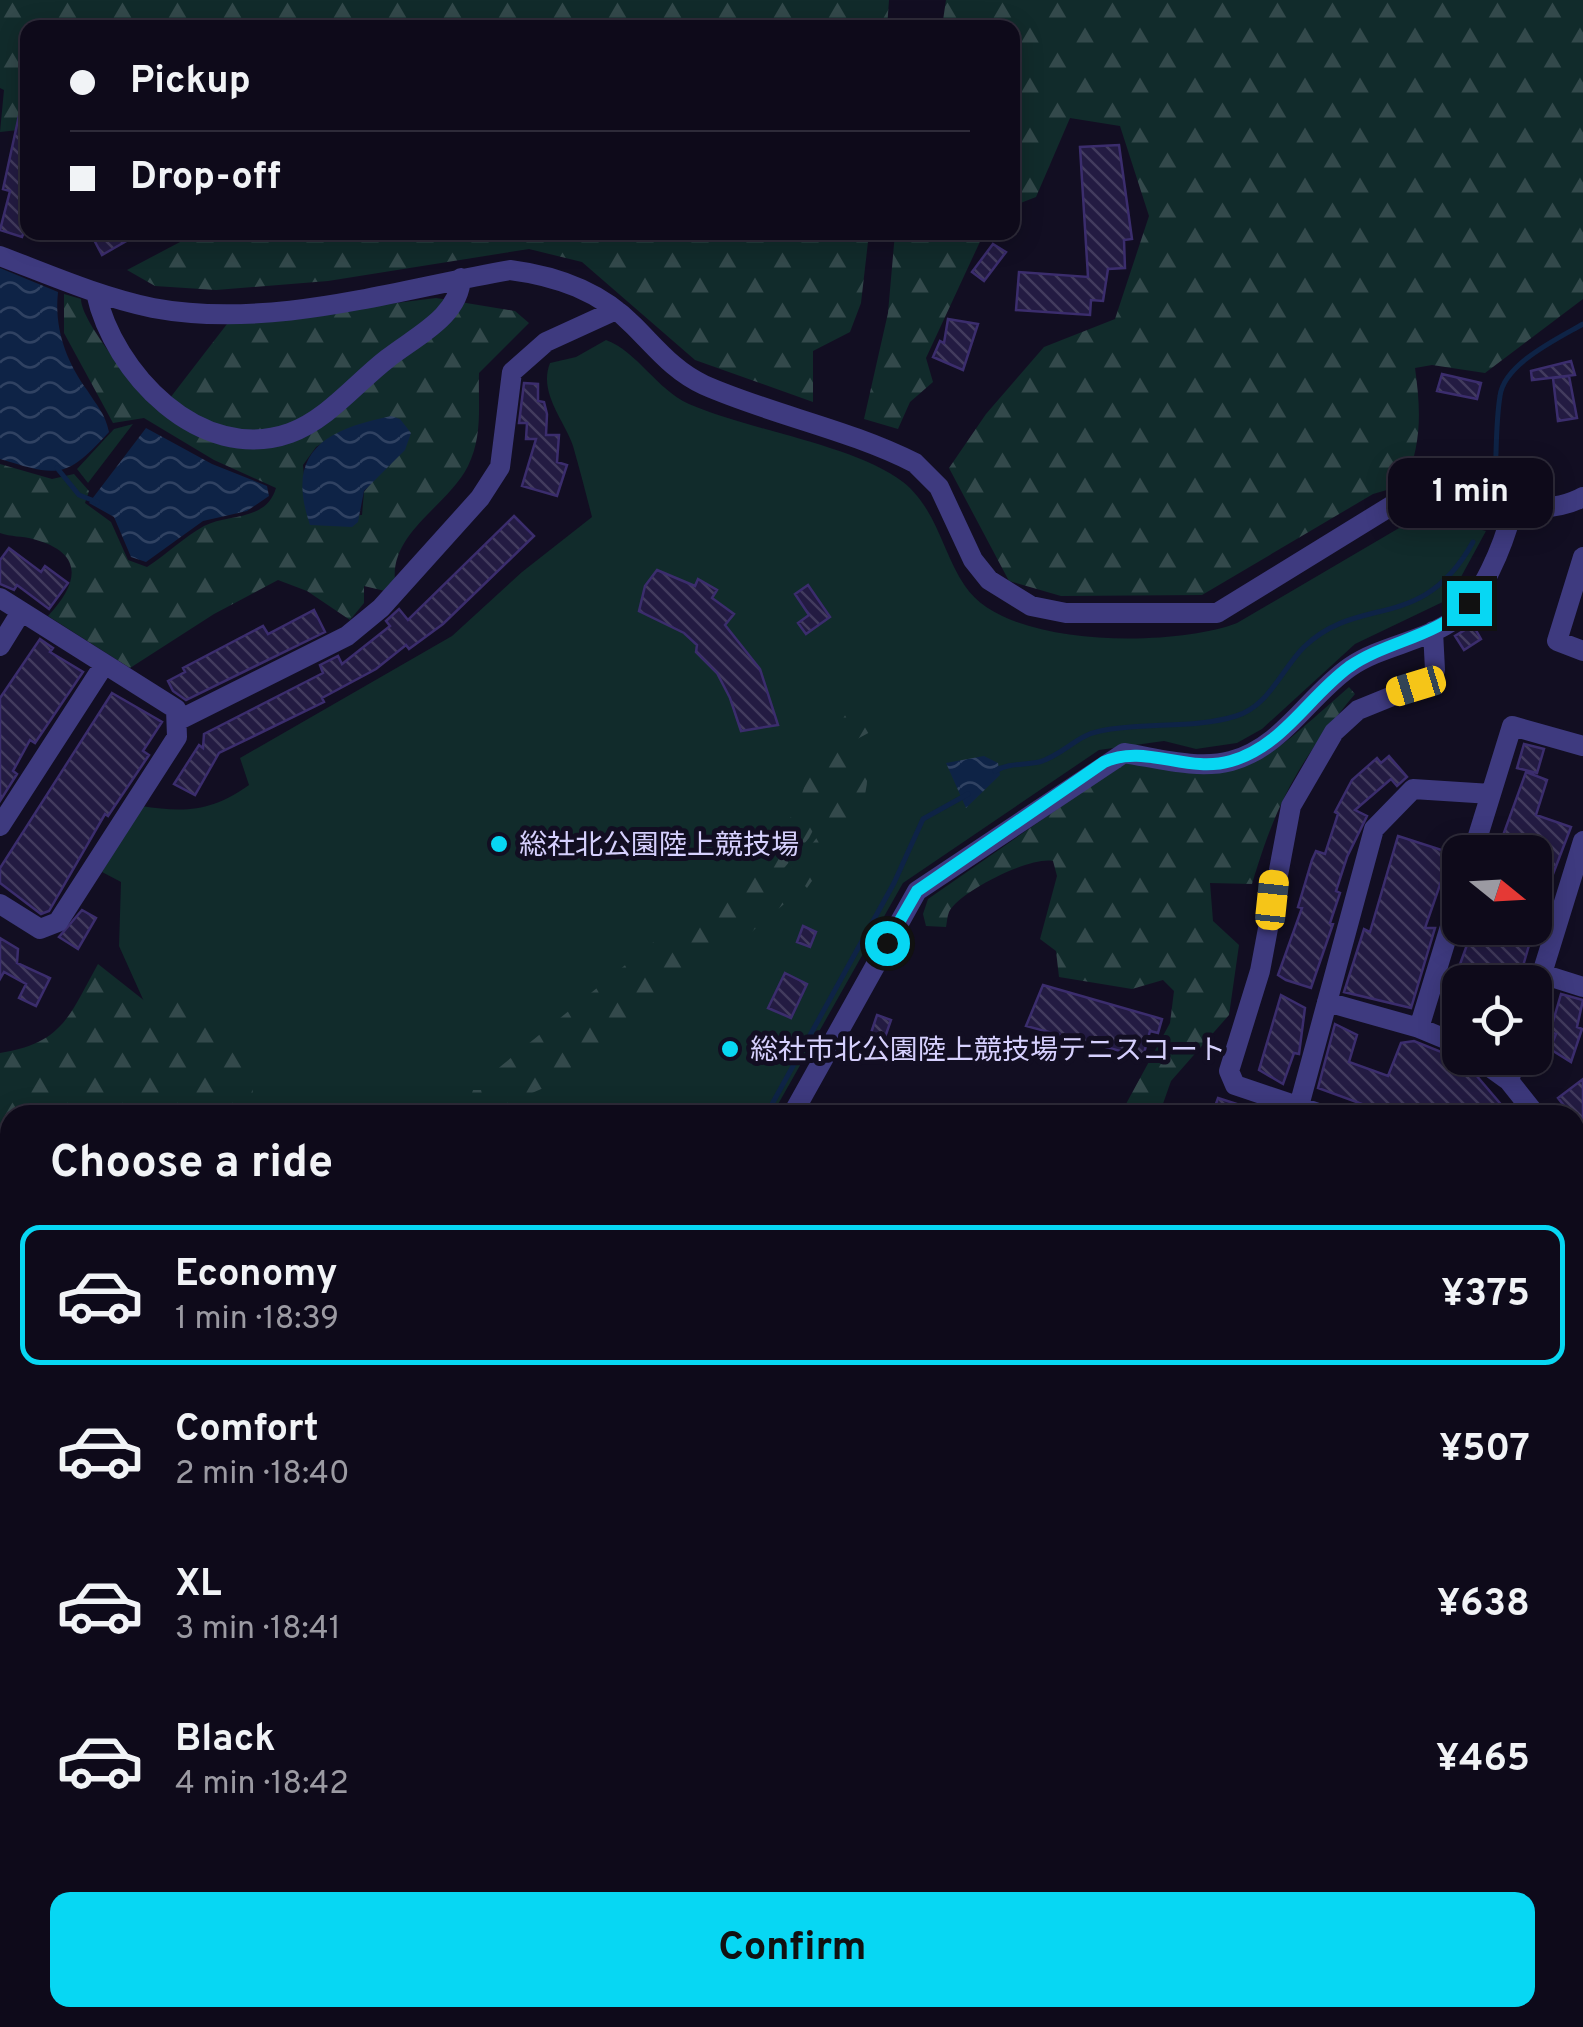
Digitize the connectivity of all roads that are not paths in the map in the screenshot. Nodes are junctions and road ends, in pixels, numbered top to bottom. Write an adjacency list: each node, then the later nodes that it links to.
1 (0, 256): 3 (street)
2 (461, 278): 3 (street); 3 (street); 4 (street)
3 (96, 292)
4 (616, 310): 6 (street); 14 (street)
5 (1583, 497): 6 (street)
6 (1512, 512): 10 (street)
7 (1583, 557): 12 (street)
8 (0, 598): 9 (street)
9 (21, 612): 11 (street); 13 (street)
10 (1434, 631): 31 (street); 32 (street)
11 (0, 646)
12 (1583, 650)
13 (104, 665): 14 (street); 17 (street)
14 (179, 720): 20 (street)
15 (1583, 746): 16 (street)
16 (1491, 794): 18 (street); 25 (street)
17 (0, 826)
18 (1478, 835)
19 (1583, 841): 22 (street)
20 (0, 904)
21 (1444, 945): 26 (street)
22 (1545, 965)
23 (1552, 977): 24 (street)
24 (1583, 987)
25 (1327, 1002): 26 (street); 33 (street)
26 (1419, 1028): 27 (street)
27 (1442, 1038)
28 (1502, 1075): 30 (street)
29 (1511, 1075): 30 (street)
30 (1509, 1080): 34 (street)
31 (798, 1105)
32 (1297, 1105)
33 (1300, 1105)
34 (1528, 1105)

